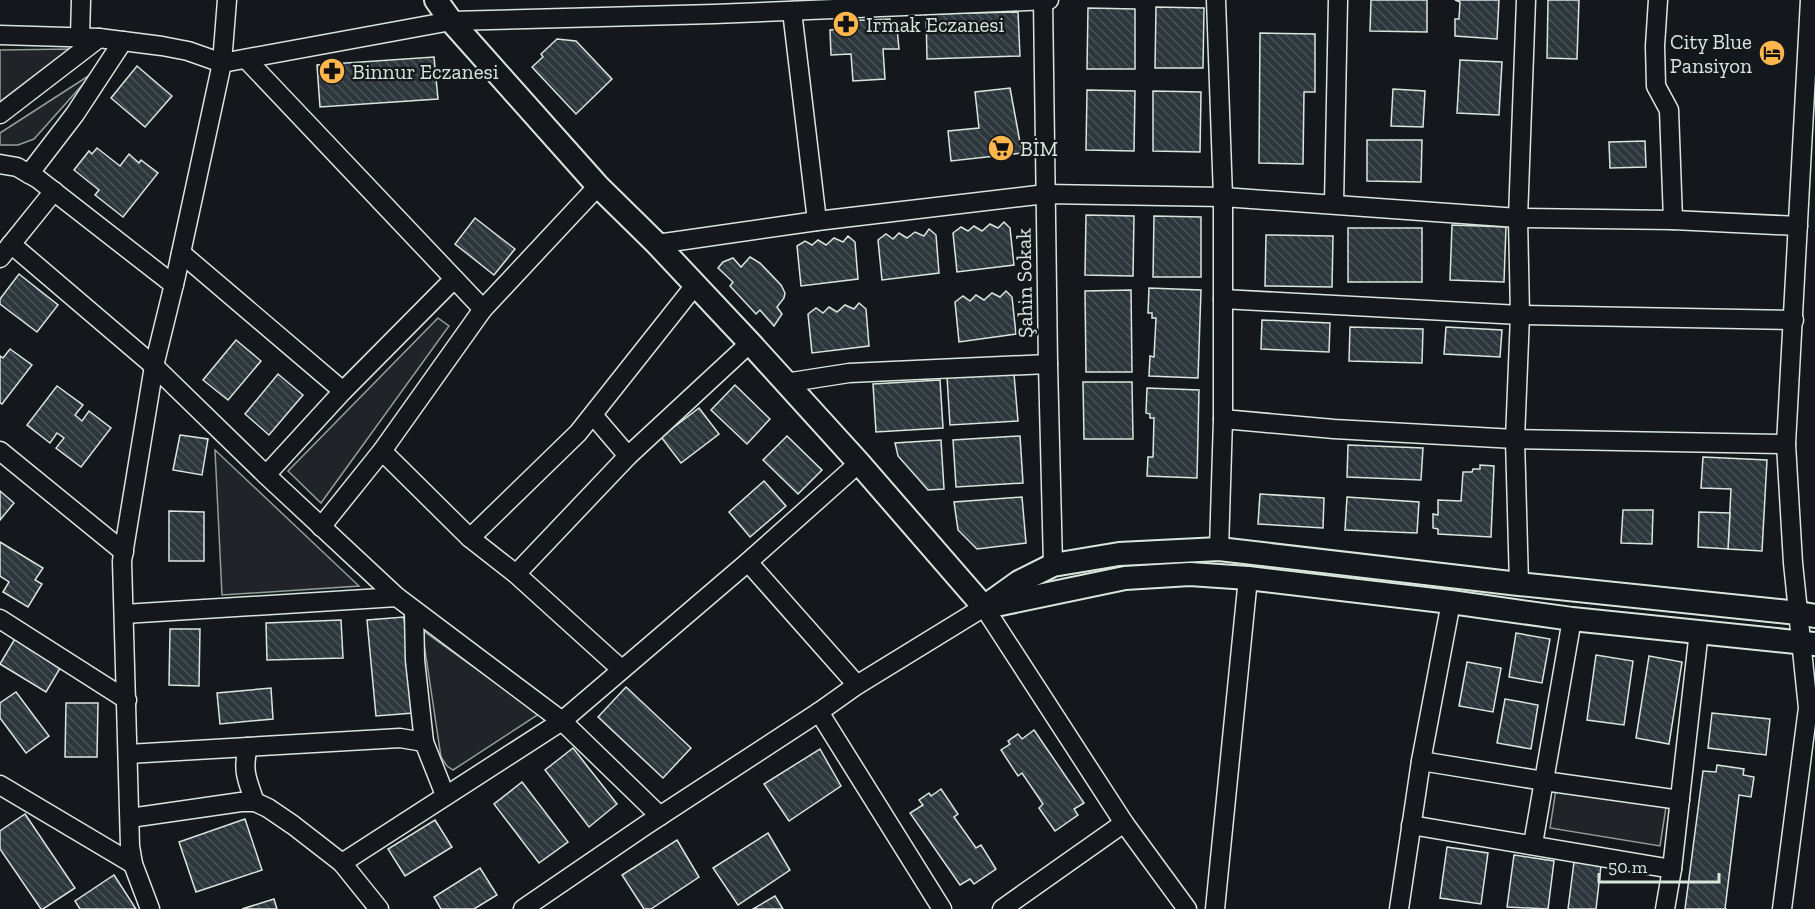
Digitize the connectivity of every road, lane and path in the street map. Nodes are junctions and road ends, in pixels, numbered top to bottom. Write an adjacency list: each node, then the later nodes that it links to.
1 (81, 0): 16 (street)
2 (227, 0): 20 (street)
3 (240, 0): 20 (street)
4 (436, 0): 14 (main road)
5 (1043, 0): 6 (street); 13 (street); 26 (street, Şahin Sokak)
6 (1049, 0)
7 (1216, 0): 27 (street)
8 (1338, 0): 28 (street)
9 (1526, 0): 29 (street)
10 (1658, 0): 30 (street)
11 (1810, 0): 32 (street)
12 (713, 7): 13 (street); 14 (street)
13 (792, 11): 31 (street)
14 (451, 21): 19 (street); 24 (main road)
15 (0, 35): 16 (street)
16 (80, 37): 17 (street)
17 (99, 38): 18 (street); 21 (street)
18 (123, 41): 20 (street); 23 (street)
19 (246, 59): 20 (street); 36 (street)
20 (222, 63): 35 (street)
21 (0, 114)
22 (0, 164): 23 (street)
23 (29, 174): 25 (street)
24 (598, 186): 33 (main road); 40 (street)
25 (54, 191): 34 (street); 38 (street)
26 (1046, 194): 27 (street); 31 (street); 44 (street, Şahin Sokak)
27 (1223, 197): 28 (street); 39 (street)
28 (1334, 204): 29 (street)
29 (1518, 218): 30 (street); 41 (street)
30 (1673, 220): 32 (street)
31 (818, 221): 33 (street)
32 (1798, 226): 42 (street)
33 (657, 243): 37 (main road)
34 (6, 251): 45 (street)
35 (181, 253): 38 (street); 47 (street)
36 (454, 279): 40 (street); 47 (street)
37 (696, 284): 43 (main road); 48 (street)
38 (174, 285): 45 (street)
39 (1223, 299): 41 (street); 49 (street)
40 (483, 309): 53 (street)
41 (1520, 315): 42 (street); 50 (street)
42 (1794, 320): 51 (street)
43 (750, 343): 46 (main road); 54 (street)
44 (1048, 364): 46 (street); 62 (street, Şahin Sokak)
45 (154, 366): 56 (street); 60 (street)
46 (785, 383): 55 (main road)
47 (343, 391): 56 (street)
48 (593, 415): 54 (street); 58 (street)
49 (1223, 419): 50 (street); 59 (street)
50 (1515, 439): 51 (street); 65 (street)
51 (1786, 444): 71 (street)
52 (0, 451): 60 (street)
53 (381, 451): 57 (street); 58 (street)
54 (628, 456): 63 (street)
55 (859, 463): 61 (street); 68 (main road)
56 (266, 475): 57 (street)
57 (321, 527): 66 (street)
58 (470, 538): 63 (street)
59 (1219, 549): 62 (main road); 65 (main road)
60 (124, 552): 70 (street)
61 (748, 562): 76 (street); 77 (street)
62 (1053, 565): 68 (main road)
63 (516, 574): 76 (street)
64 (1248, 578): 67 (main road); 68 (main road); 106 (street)
65 (1519, 584): 71 (main road)
66 (397, 597): 69 (street); 70 (street)
67 (1451, 602): 73 (main road); 85 (street)
68 (984, 607): 77 (street); 93 (street)
69 (414, 611): 81 (street); 82 (street)
70 (124, 614): 78 (street)
71 (1806, 615): 75 (street)
72 (0, 619): 78 (street)
73 (1572, 619): 74 (main road); 86 (street)
74 (1699, 631): 75 (main road); 89 (street)
75 (1808, 643): 80 (street)
76 (621, 669): 81 (street)
77 (857, 685): 79 (street)
78 (127, 700): 84 (street)
79 (819, 712): 91 (street); 103 (street)
80 (1811, 714): 109 (street)
81 (562, 721): 88 (street); 91 (street)
82 (424, 742): 83 (street); 88 (street)
83 (248, 747): 84 (street); 90 (street)
84 (128, 754): 92 (street)
85 (1421, 760): 86 (street); 94 (street)
86 (1544, 781): 89 (street); 95 (street)
87 (0, 785): 97 (street)
88 (445, 795): 96 (street)
89 (1680, 800): 98 (street)
90 (255, 802): 92 (street); 96 (street)
91 (660, 816): 99 (street)
92 (130, 818): 97 (street)
93 (1124, 823): 104 (street); 105 (street)
94 (1412, 825): 95 (street); 107 (street)
95 (1533, 844): 98 (street)
96 (342, 863): 101 (street)
97 (133, 864): 100 (street)
98 (1672, 868): 108 (street)
99 (546, 902): 102 (street)
100 (150, 909)
101 (380, 909)
102 (523, 909)
103 (942, 909)
104 (1002, 909)
105 (1187, 909)
106 (1215, 909)
107 (1400, 909)
108 (1665, 909)
109 (1782, 909)

